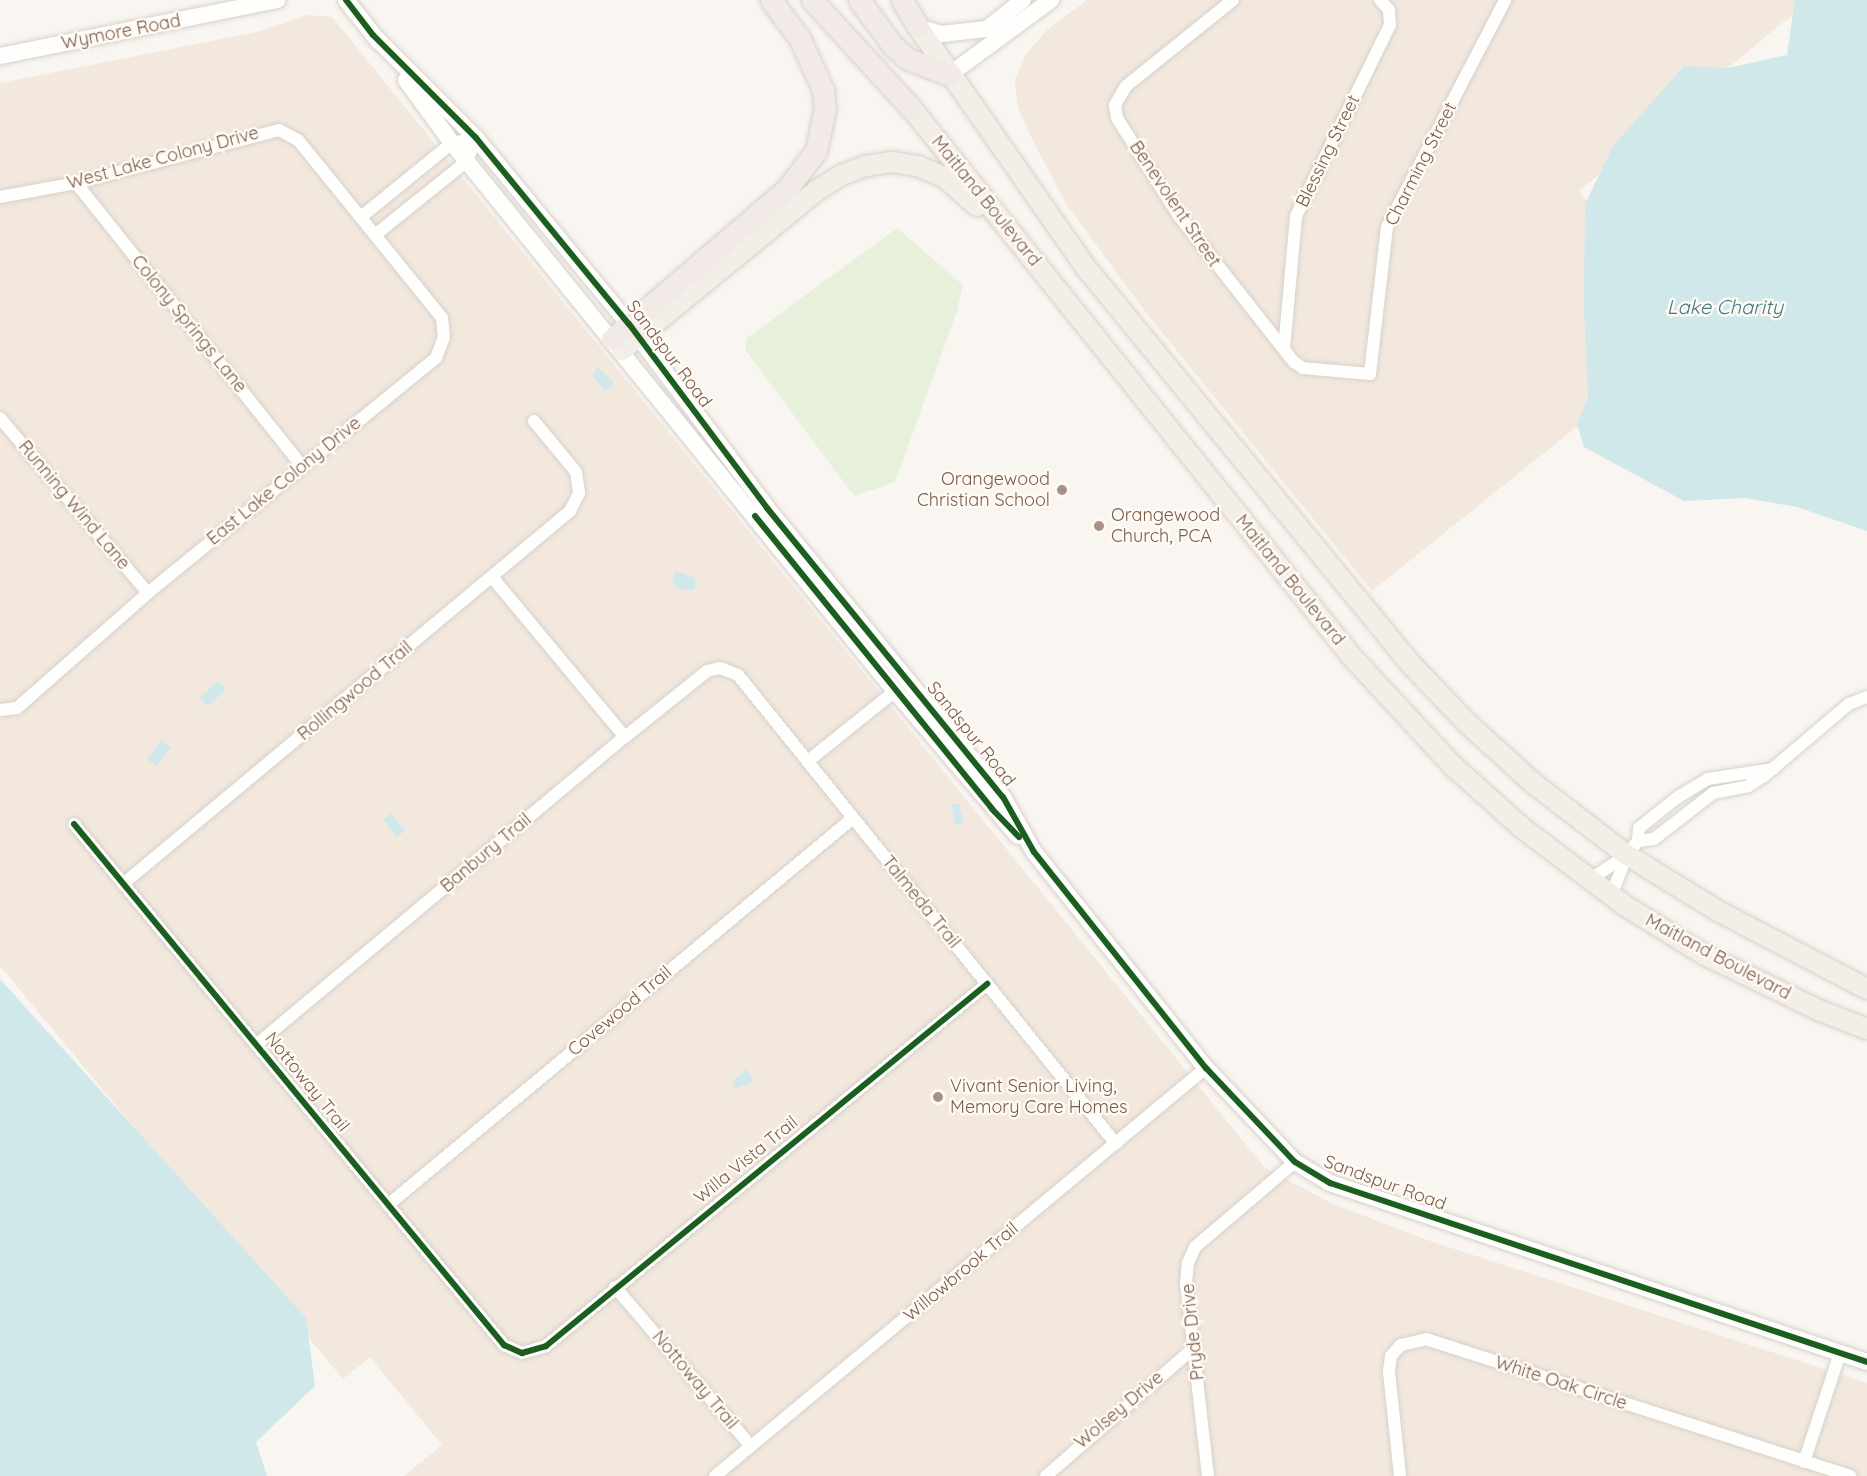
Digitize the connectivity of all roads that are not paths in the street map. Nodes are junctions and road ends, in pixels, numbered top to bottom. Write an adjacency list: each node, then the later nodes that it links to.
1 (277, 0): 15 (street, Wymore Road)
2 (346, 0): 14 (street, Sandspur Road)
3 (771, 0): 28 (highway)
4 (812, 0): 17 (highway)
5 (828, 0): 17 (highway, Maitland Boulevard)
6 (859, 0): 16 (highway)
7 (902, 0): 13 (highway, Maitland Boulevard)
8 (1023, 0): 13 (street)
9 (1051, 0): 16 (street)
10 (1233, 0): 30 (street, Benevolent Street)
11 (1380, 0): 30 (street, Blessing Street)
12 (1505, 0): 31 (street, Charming Street)
13 (918, 27): 16 (main road, Maitland Boulevard)
14 (373, 35): 18 (street, Sandspur Road); 19 (street, Sandspur Road)
15 (0, 56)
16 (949, 75): 46 (main road, Maitland Boulevard)
17 (912, 108): 27 (main road, Maitland Boulevard)
18 (476, 138): 19 (street); 20 (street); 28 (street, Sandspur Road)
19 (452, 143): 20 (street, Sandspur Road); 21 (street)
20 (467, 161): 23 (street); 29 (street, Sandspur Road)
21 (416, 172): 23 (street); 25 (street)
22 (76, 183): 24 (street, West Lake Colony Drive); 25 (street, West Lake Colony Drive); 34 (street, Colony Springs Lane)
23 (430, 190): 26 (street)
24 (0, 196)
25 (361, 217): 26 (street, East Lake Colony Drive)
26 (375, 235): 34 (street, East Lake Colony Drive)
27 (1074, 310): 28 (main road); 47 (main road, Maitland Boulevard)
28 (634, 330): 29 (highway); 38 (street, Sandspur Road)
29 (617, 344): 38 (street, Sandspur Road)
30 (1284, 349): 31 (street, Benevolent Street)
31 (1370, 375)
32 (0, 418): 36 (street, Running Wind Lane)
33 (534, 421): 35 (street, Rollingwood Trail)
34 (302, 465): 36 (street, East Lake Colony Drive)
35 (492, 577): 41 (street); 48 (street, Rollingwood Trail)
36 (148, 593): 40 (street, East Lake Colony Drive)
37 (720, 668): 41 (street, Banbury Trail); 42 (street, Talmeda Trail)
38 (901, 685): 42 (street); 54 (street, Sandspur Road)
39 (1867, 696): 43 (street)
40 (0, 710)
41 (625, 737): 53 (street, Banbury Trail)
42 (808, 761): 44 (street, Talmeda Trail)
43 (1776, 768): 46 (street); 46 (street)
44 (853, 818): 50 (street, Talmeda Trail); 57 (street, Covewood Trail)
45 (74, 824): 48 (street, Nottoway Trail)
46 (1632, 848): 47 (street); 49 (street); 51 (main road, Maitland Boulevard)
47 (1589, 880): 49 (main road, Maitland Boulevard)
48 (123, 884): 53 (street, Nottoway Trail)
49 (1611, 896): 52 (main road, Maitland Boulevard)
50 (987, 984): 55 (street, Talmeda Trail); 58 (street, Willa Vista Trail)
51 (1867, 988)
52 (1867, 1029)
53 (256, 1045): 57 (street, Nottoway Trail)
54 (1206, 1068): 55 (street, Willowbrook Trail); 56 (street, Sandspur Road)
55 (1116, 1144): 63 (street, Willowbrook Trail)
56 (1295, 1162): 59 (street, Pryde Drive); 61 (street, Sandspur Road)
57 (388, 1205): 60 (street, Nottoway Trail)
58 (615, 1287): 60 (street, Willa Vista Trail); 63 (street, Nottoway Trail)
59 (1196, 1347): 66 (street, Wolsey Drive); 67 (street, Pryde Drive)
60 (522, 1353)
61 (1840, 1353): 62 (street, Sandspur Road); 64 (street)
62 (1867, 1362)
63 (751, 1446): 65 (street, Willowbrook Trail)
64 (1804, 1462): 68 (street, White Oak Circle); 69 (street, White Oak Circle)
65 (715, 1476)
66 (1046, 1476)
67 (1208, 1476)
68 (1400, 1476)
69 (1850, 1476)

